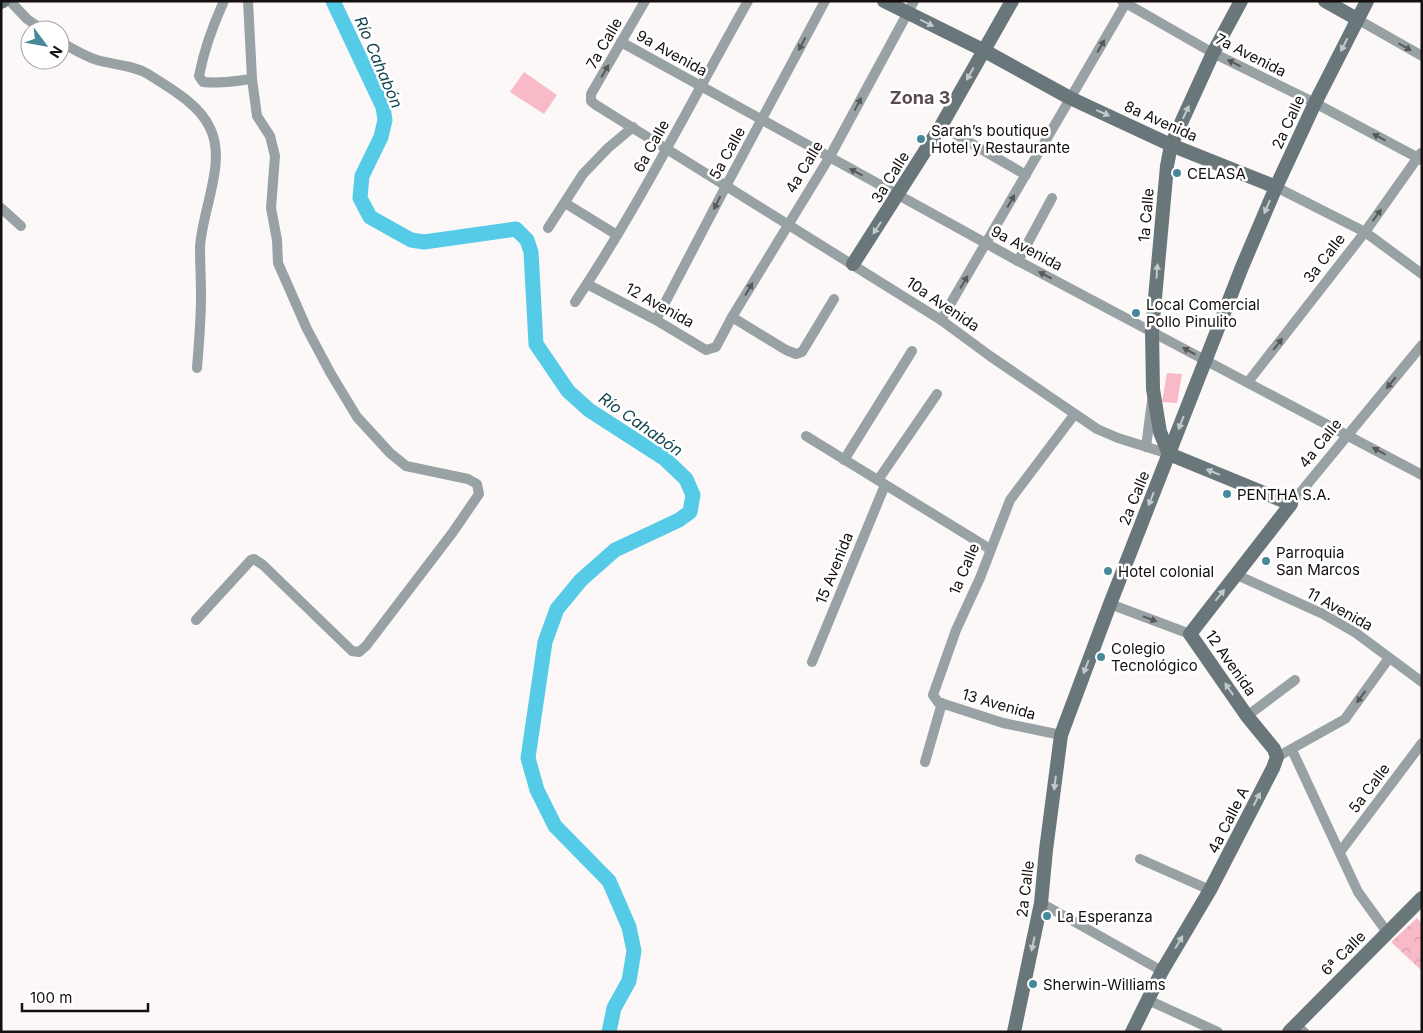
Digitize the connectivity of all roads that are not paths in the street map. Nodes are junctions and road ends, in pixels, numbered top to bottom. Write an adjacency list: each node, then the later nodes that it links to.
1 (10, 1): 15 (street)
2 (224, 1): 21 (street)
3 (248, 1): 21 (street)
4 (645, 1): 16 (street, 7a Calle)
5 (748, 1): 22 (street, 6a Calle)
6 (824, 1): 26 (street, 5a Calle, one-way to 26)
7 (884, 1): 13 (main road, 8a Avenida)
8 (1012, 1): 18 (main road, 3a Calle)
9 (1241, 1): 19 (main road, 1a Calle)
10 (1325, 1): 14 (main road)
11 (1366, 1): 14 (main road, 2a Calle)
12 (1125, 2): 19 (street, 7a Avenida); 23 (street, one-way to 12)
13 (911, 7): 18 (main road, 8a Avenida, one-way to 18); 32 (street, 4a Calle, one-way to 13)
14 (1357, 19): 20 (street, one-way to 20); 25 (main road, 2a Calle, one-way to 25)
15 (28, 20)
16 (622, 42): 22 (street, 9a Avenida); 24 (street, 7a Calle, one-way to 16)
17 (70, 47): 60 (street)
18 (982, 50): 23 (main road, 8a Avenida); 27 (main road, 3a Calle, one-way to 27)
19 (1213, 53): 25 (street, 7a Avenida, one-way to 19); 29 (main road, 1a Calle, one-way to 19)
20 (1422, 56)
21 (252, 79): 76 (street)
22 (700, 86): 26 (street, 9a Avenida); 30 (street, 6a Calle)
23 (1070, 98): 29 (main road, 8a Avenida, one-way to 29); 33 (street)
24 (591, 100): 28 (street, 10a Avenida)
25 (1314, 103): 31 (street, 7a Avenida, one-way to 25); 35 (main road, 2a Calle)
26 (761, 121): 32 (street, 9a Avenida); 34 (street, 5a Calle)
27 (941, 126): 33 (street); 36 (main road, 3a Calle)
28 (633, 128): 30 (street, 10a Avenida); 38 (street)
29 (1172, 144): 35 (main road, 8a Avenida); 55 (main road, 1a Calle, one-way to 29)
30 (668, 150): 34 (street, 10a Avenida); 44 (street, 6a Calle)
31 (1420, 156): 43 (street, 3a Calle, one-way to 31)
32 (829, 158): 36 (street, 9a Avenida, one-way to 32); 40 (street, 4a Calle)
33 (1026, 175): 45 (street, one-way to 33)
34 (726, 186): 40 (street, 10a Avenida); 53 (street, 5a Calle, one-way to 53)
35 (1276, 187): 43 (street, 8a Avenida); 59 (main road, 2a Calle, one-way to 59)
36 (898, 195): 45 (street, 9a Avenida); 47 (main road, 3a Calle, one-way to 47)
37 (1052, 198): 46 (street)
38 (565, 203): 42 (street); 44 (street)
39 (1, 208): 41 (street)
40 (789, 224): 47 (street, 10a Avenida); 52 (street, 4a Calle, one-way to 40)
41 (21, 226)
42 (548, 228)
43 (1365, 232): 48 (street, 8a Avenida); 61 (street, 3a Calle, one-way to 43)
44 (617, 235): 49 (street, 6a Calle)
45 (986, 243): 46 (street, 9a Avenida); 54 (street, one-way to 45)
46 (1018, 261): 55 (street, 9a Avenida, one-way to 46)
47 (853, 264): 54 (street, 10a Avenida)
48 (1422, 274)
49 (587, 284): 51 (street, 6a Calle); 53 (street, 12 Avenida)
50 (834, 299): 52 (street)
51 (575, 302)
52 (732, 317): 57 (street, 4a Calle)
53 (656, 320): 57 (street, 12 Avenida)
54 (941, 320): 64 (street, 10a Avenida)
55 (1152, 331): 59 (street, 9a Avenida, one-way to 55); 62 (main road, 1a Calle)
56 (1422, 345): 65 (street, 4a Calle, one-way to 65)
57 (716, 346)
58 (912, 351): 69 (street)
59 (1205, 360): 61 (street, 9a Avenida); 68 (main road, 2a Calle, one-way to 68)
60 (197, 368)
61 (1248, 382): 65 (street, 9a Avenida)
62 (1153, 389): 67 (street, 1a Calle); 68 (main road)
63 (937, 394): 71 (street, 15 Avenida)
64 (1074, 415): 67 (street, 10a Avenida); 73 (street, 1a Calle)
65 (1348, 434): 70 (street, 9a Avenida, one-way to 65); 72 (street, 4a Calle)
66 (806, 436): 69 (street)
67 (1146, 447): 68 (street, 10a Avenida)
68 (1169, 454): 72 (main road, 10a Avenida, one-way to 68); 75 (main road, 2a Calle, one-way to 75)
69 (844, 460): 71 (street)
70 (1422, 475)
71 (882, 482): 73 (street); 79 (street, 15 Avenida)
72 (1290, 504): 74 (main road, 4a Calle)
73 (990, 549): 82 (street, 1a Calle)
74 (1236, 575): 77 (main road, 4a Calle, one-way to 74); 78 (street, 11 Avenida)
75 (1110, 604): 77 (street, 12 Avenida, one-way to 77); 85 (main road, 2a Calle, one-way to 85)
76 (196, 620)
77 (1190, 634): 84 (main road, 12 Avenida, one-way to 77)
78 (1389, 658): 81 (street, 11 Avenida); 87 (street, one-way to 87)
79 (812, 662)
80 (1295, 680): 84 (street)
81 (1422, 682)
82 (933, 695): 83 (street, 13 Avenida)
83 (942, 703): 85 (street, 13 Avenida); 89 (street)
84 (1247, 716): 88 (main road, 12 Avenida)
85 (1061, 735): 94 (main road, 2a Calle, one-way to 94)
86 (1422, 743): 90 (street, 5a Calle)
87 (1292, 750): 88 (street); 90 (street)
88 (1277, 757): 92 (main road, 4a Calle A, one-way to 88)
89 (925, 762)
90 (1340, 852): 95 (street)
91 (1140, 859): 92 (street)
92 (1210, 890): 96 (main road, 4a Calle A, one-way to 92)
93 (1422, 898): 95 (main road, 6ª Calle)
94 (1041, 904): 96 (street); 99 (main road, 2a Calle, one-way to 99)
95 (1387, 932): 98 (main road, 6ª Calle)
96 (1162, 971): 97 (main road, 4a Calle A)
97 (1148, 1000): 100 (main road, 4a Calle A); 101 (street)
98 (1296, 1030)
99 (1014, 1032)
100 (1132, 1032)
101 (1218, 1032)

